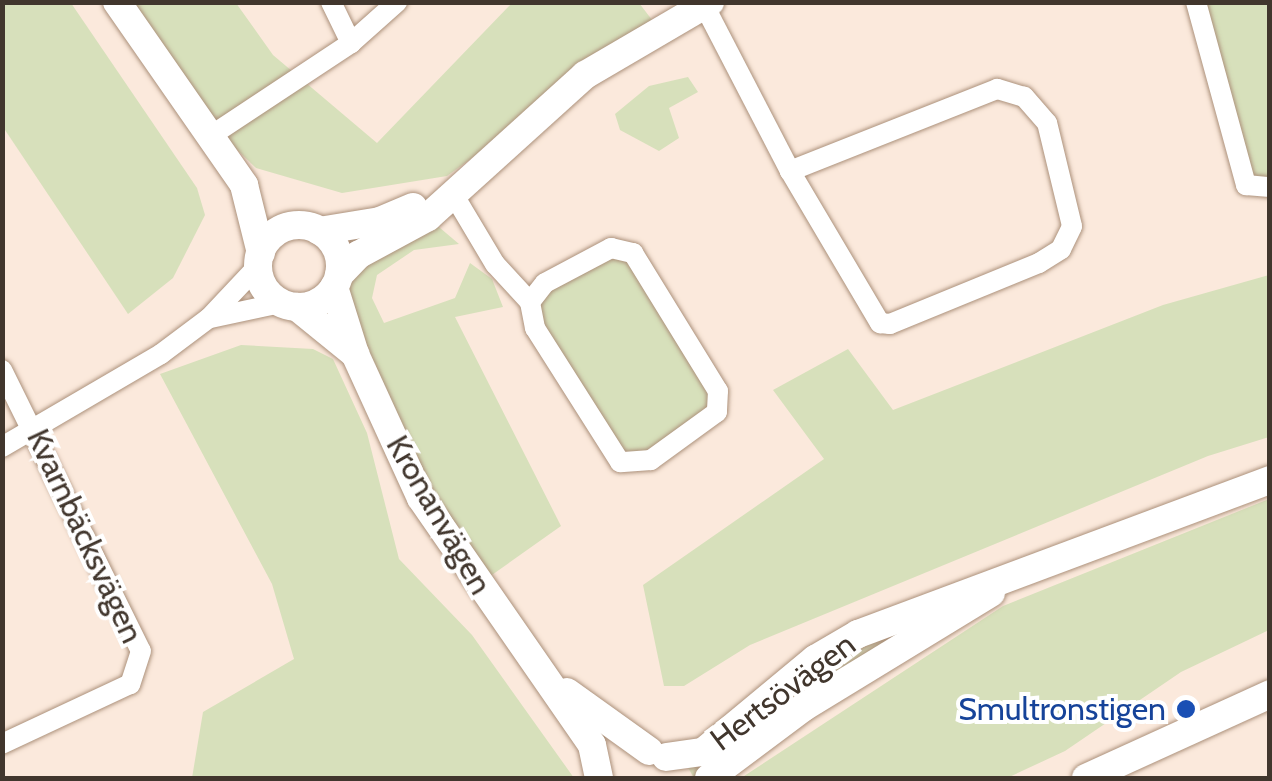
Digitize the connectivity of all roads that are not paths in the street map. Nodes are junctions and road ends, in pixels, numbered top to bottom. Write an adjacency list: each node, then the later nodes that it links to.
1 (116, 2): 7 (street)
2 (330, 2): 6 (street)
3 (396, 2): 6 (street)
4 (1196, 3): 10 (street)
5 (706, 4): 8 (street); 11 (street)
6 (351, 44): 7 (street)
7 (212, 135): 9 (street)
8 (790, 170): 8 (street)
9 (244, 185): 12 (street); 13 (street)
10 (1270, 187)
11 (452, 192): 12 (street); 14 (street); 15 (street)
12 (309, 228): 13 (street); 14 (street)
13 (260, 259): 16 (street); 17 (street)
14 (337, 281): 16 (street); 18 (street, Kronanvägen)
15 (530, 302): 15 (street)
16 (289, 305): 17 (street); 18 (street, Kronanvägen)
17 (209, 318): 20 (street)
18 (354, 354): 24 (street, Kronanvägen)
19 (2, 370): 20 (street, Kvarnbäcksvägen)
20 (35, 428): 21 (street); 26 (street, Kvarnbäcksvägen)
21 (2, 447)
22 (1270, 480): 23 (street, Hertsövägen)
23 (1011, 580): 27 (street, Hertsövägen); 29 (street, Hertsövägen)
24 (540, 668): 27 (street, Kronanvägen); 28 (street, Kronanvägen)
25 (1270, 694): 30 (street)
26 (2, 744)
27 (666, 762): 28 (street, Hertsövägen)
28 (599, 778)
29 (709, 778)
30 (1086, 778)

